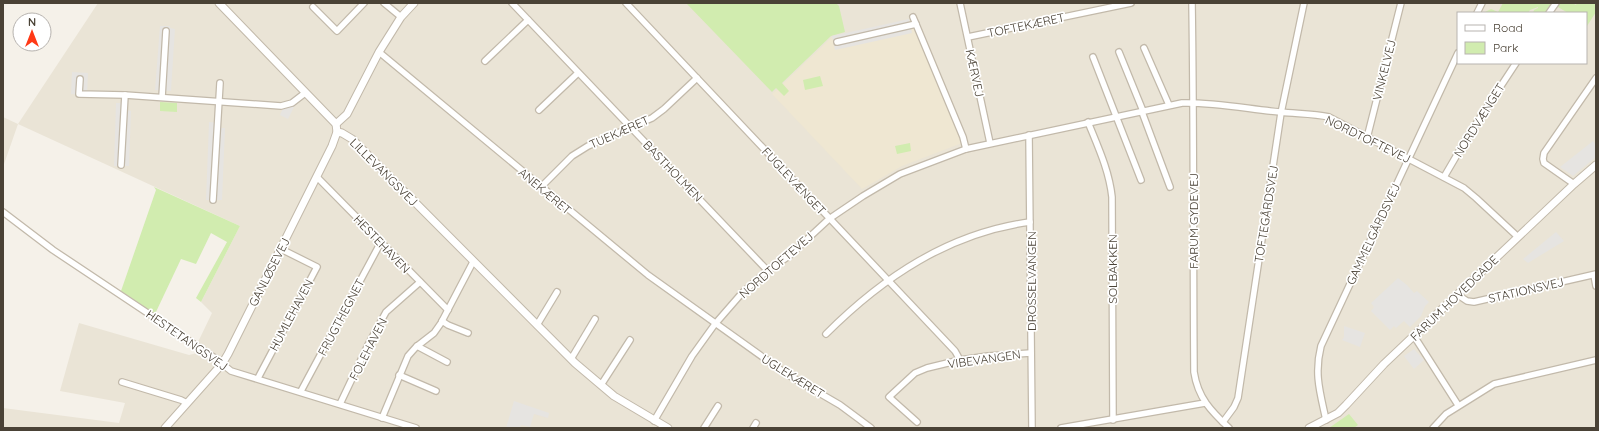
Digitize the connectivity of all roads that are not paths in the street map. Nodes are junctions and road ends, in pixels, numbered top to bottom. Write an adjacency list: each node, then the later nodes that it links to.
1 (219, 3): 36 (street)
2 (364, 3): 14 (street)
3 (384, 3): 17 (street)
4 (414, 3): 17 (street)
5 (512, 3): 19 (street, BASTHOLMEN)
6 (626, 3): 32 (street, FUGLEVÆNGET)
7 (960, 3): 22 (street, KÆRVEJ)
8 (1131, 3): 22 (street, TOFTEKÆRET)
9 (1192, 3): 40 (street, FARUM GYDEVEJ)
10 (1304, 3): 44 (street, TOFTEGÅRDSVEJ)
11 (1401, 3): 51 (street, VINKELVEJ)
12 (1482, 3): 15 (street)
13 (1556, 3): 16 (street)
14 (313, 7)
15 (1478, 12)
16 (1550, 12)
17 (402, 17): 25 (street)
18 (913, 18): 20 (street)
19 (528, 20): 29 (street); 31 (street, BASTHOLMEN)
20 (916, 24): 23 (street); 53 (street)
21 (166, 31): 38 (street)
22 (968, 37): 52 (street, KÆRVEJ)
23 (837, 42)
24 (1144, 48): 41 (street)
25 (379, 52): 47 (street); 61 (street, ANEKÆRET)
26 (1119, 52): 43 (street)
27 (1457, 55): 54 (street, GAMMELGÅRDSVEJ)
28 (1093, 57): 45 (street)
29 (485, 61)
30 (1515, 64): 58 (street, NORDVÆNGET)
31 (578, 73): 42 (street); 48 (street, BASTHOLMEN)
32 (697, 78): 48 (street, TUEKÆRET); 65 (street, FUGLEVÆNGET)
33 (1596, 78): 60 (street)
34 (80, 79): 37 (street)
35 (220, 83): 39 (street)
36 (305, 93): 39 (street); 47 (street)
37 (125, 95): 38 (street); 55 (street)
38 (162, 97): 39 (street)
39 (219, 101): 63 (street)
40 (1194, 103): 41 (street, NORDTOFTEVEJ); 44 (street, NORDTOFTEVEJ); 101 (street, FARUM GYDEVEJ)
41 (1169, 105): 43 (street, NORDTOFTEVEJ)
42 (539, 110)
43 (1142, 112): 45 (street, NORDTOFTEVEJ); 62 (street)
44 (1281, 113): 51 (street, NORDTOFTEVEJ); 110 (street, TOFTEGÅRDSVEJ)
45 (1116, 116): 46 (street, NORDTOFTEVEJ); 59 (street)
46 (1088, 122): 50 (street, NORDTOFTEVEJ); 106 (street, SOLBAKKEN)
47 (336, 124): 49 (street, LILLEVANGSVEJ)
48 (631, 126): 61 (street, TUEKÆRET); 71 (street, BASTHOLMEN)
49 (337, 132): 57 (street, GANLØSEVEJ); 70 (street, LILLEVANGSVEJ)
50 (1030, 135): 52 (street, NORDTOFTEVEJ); 66 (street, DROSSELVANGEN)
51 (1367, 138): 54 (street, NORDTOFTEVEJ)
52 (990, 143): 53 (street, NORDTOFTEVEJ)
53 (966, 149): 65 (street, NORDTOFTEVEJ)
54 (1409, 159): 58 (street, NORDTOFTEVEJ); 107 (street, GAMMELGÅRDSVEJ)
55 (122, 165)
56 (1596, 165): 60 (street, FARUM HOVEDGADE)
57 (317, 177): 68 (street, HESTEHAVEN); 69 (street, GANLØSEVEJ)
58 (1444, 177): 67 (street, NORDTOFTEVEJ)
59 (1141, 180)
60 (1574, 184): 67 (street, FARUM HOVEDGADE)
61 (541, 187): 81 (street, ANEKÆRET)
62 (1170, 187)
63 (213, 200)
64 (3, 212): 93 (street, HESTETANGSVEJ)
65 (829, 219): 71 (street, NORDTOFTEVEJ); 73 (street, FUGLEVÆNGET)
66 (1030, 222): 73 (street); 88 (street, DROSSELVANGEN)
67 (1518, 237): 77 (street, FARUM HOVEDGADE)
68 (381, 242): 74 (street, HESTEHAVEN); 98 (street, FRUGTHEGNET)
69 (281, 249): 93 (street, GANLØSEVEJ); 95 (street, HUMLEHAVEN)
70 (473, 262): 78 (street); 82 (street, LILLEVANGSVEJ)
71 (767, 270): 81 (street, NORDTOFTEVEJ)
72 (1595, 274): 75 (street); 77 (street, STATIONSVEJ)
73 (887, 280): 84 (street); 90 (street, FUGLEVÆNGET)
74 (420, 282): 78 (street, HESTEHAVEN); 102 (street, FOLEHAVEN)
75 (1596, 286)
76 (557, 292): 82 (street)
77 (1458, 295): 85 (street, FARUM HOVEDGADE)
78 (448, 310): 80 (street)
79 (595, 319): 89 (street)
80 (442, 321): 83 (street); 87 (street)
81 (715, 324): 108 (street, NORDTOFTEVEJ); 115 (street, UGLEKÆRET)
82 (537, 325): 89 (street, LILLEVANGSVEJ)
83 (468, 333)
84 (826, 334)
85 (1414, 336): 103 (street); 107 (street, FARUM HOVEDGADE)
86 (630, 340): 97 (street)
87 (417, 346): 92 (street); 94 (street)
88 (1031, 353): 90 (street, VIBEVANGEN); 116 (street, DROSSELVANGEN)
89 (571, 359): 97 (street, LILLEVANGSVEJ)
90 (960, 360): 109 (street, VIBEVANGEN)
91 (1596, 360): 103 (street)
92 (447, 362)
93 (222, 364): 95 (street, HESTETANGSVEJ); 100 (street, GANLØSEVEJ)
94 (399, 375): 99 (street); 105 (street)
95 (258, 378): 98 (street, HESTETANGSVEJ)
96 (122, 382): 100 (street)
97 (601, 386): 108 (street, LILLEVANGSVEJ)
98 (301, 391): 102 (street, HESTETANGSVEJ)
99 (436, 391)
100 (187, 403): 111 (street, GANLØSEVEJ)
101 (1205, 403): 106 (street); 110 (street, FARUM GYDEVEJ)
102 (340, 404): 105 (street, HESTETANGSVEJ)
103 (1458, 405): 120 (street)
104 (718, 406): 114 (street)
105 (382, 418): 112 (street, HESTETANGSVEJ)
106 (1113, 420): 117 (street)
107 (1326, 420): 119 (street, FARUM HOVEDGADE)
108 (654, 421): 113 (street, LILLEVANGSVEJ)
109 (917, 422)
110 (1223, 422): 118 (street, FARUM GYDEVEJ)
111 (165, 428)
112 (416, 428)
113 (668, 428)
114 (704, 428)
115 (871, 428)
116 (1032, 428)
117 (1061, 428)
118 (1229, 428)
119 (1310, 428)
120 (1433, 428)

